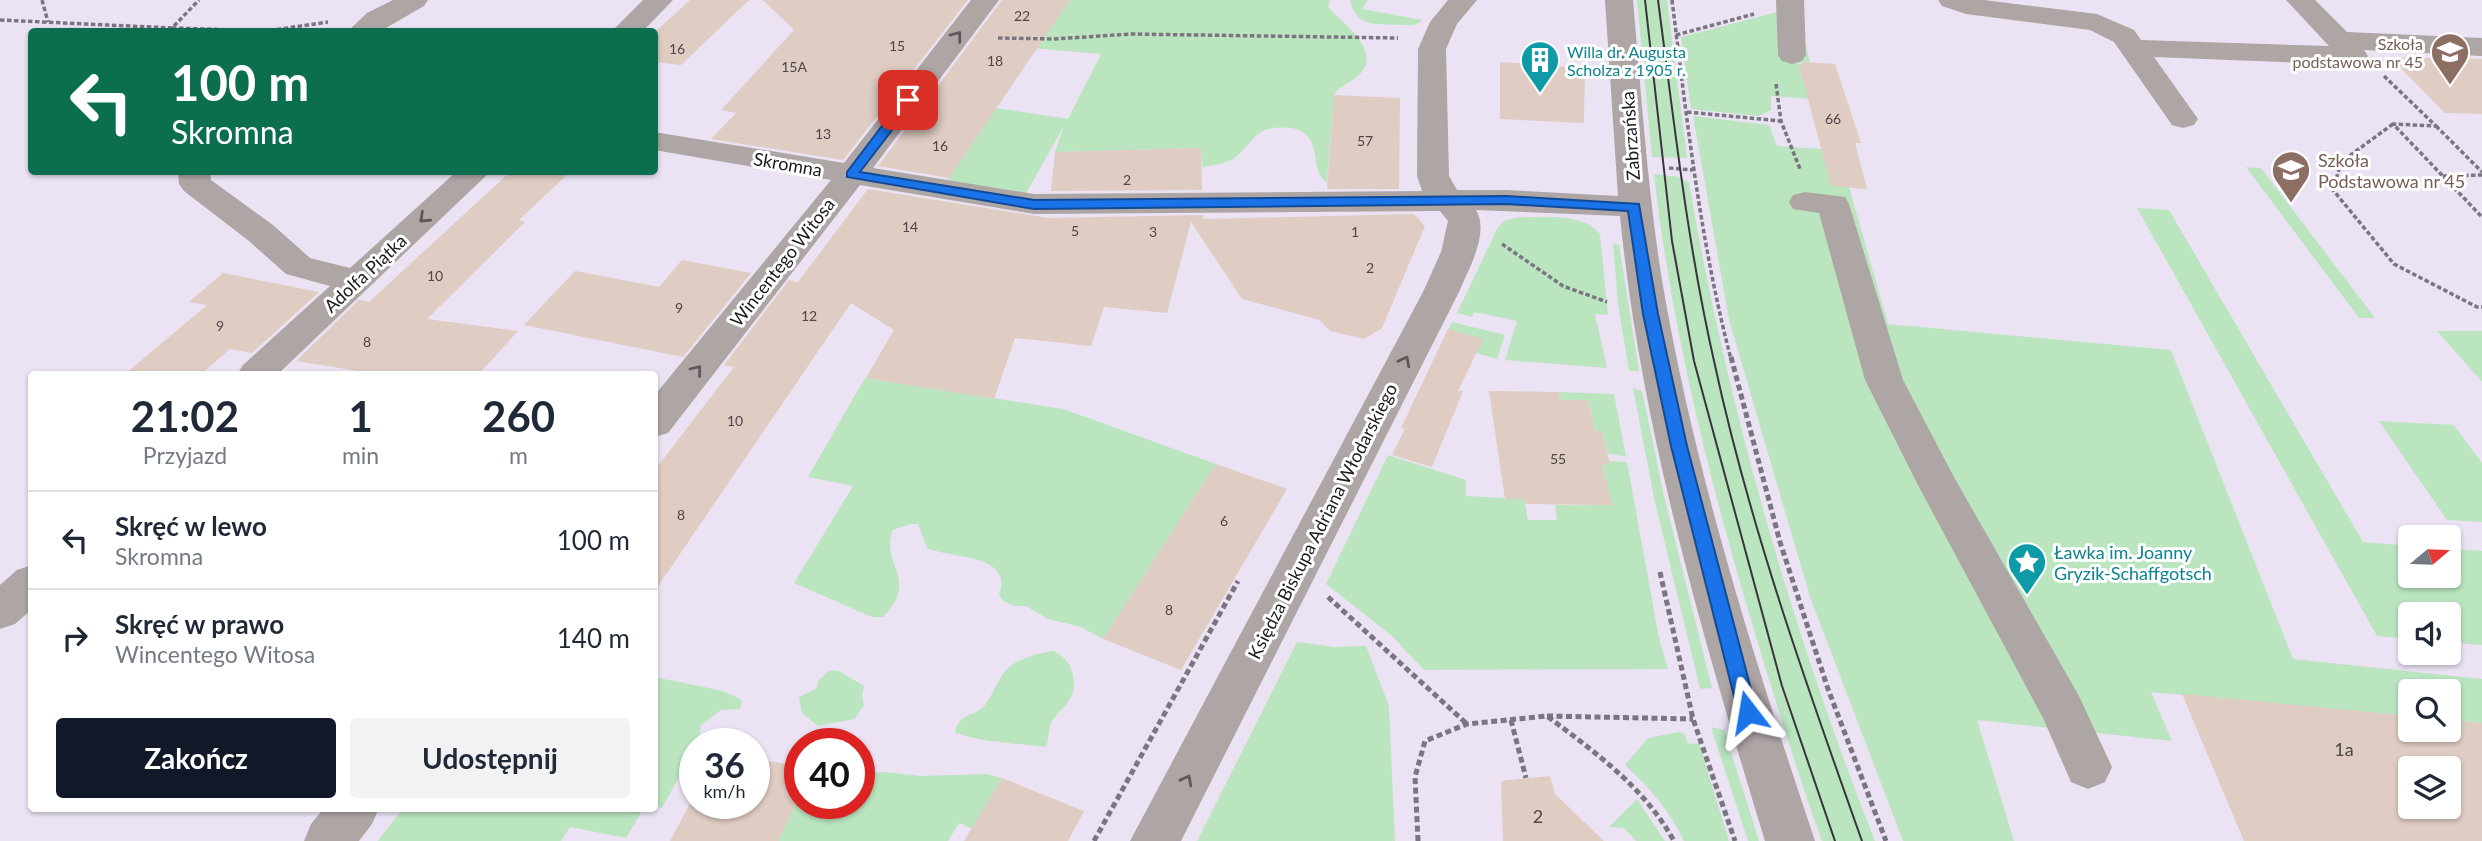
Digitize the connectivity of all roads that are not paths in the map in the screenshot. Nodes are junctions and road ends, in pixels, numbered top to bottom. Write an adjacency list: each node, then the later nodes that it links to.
1 (414, 0): 9 (street)
2 (659, 0): 10 (street)
3 (985, 0): 19 (street, Wincentego Witosa, one-way to 3)
4 (1463, 0): 20 (street)
5 (1619, 0): 22 (street, Zabrzańska)
6 (1790, 0): 14 (street)
7 (1952, 0): 12 (street)
8 (2300, 0): 13 (street)
9 (366, 28)
10 (629, 28)
11 (2482, 47): 13 (street)
12 (2132, 48): 13 (street); 15 (street)
13 (2346, 48)
14 (1784, 64)
15 (2183, 119)
16 (658, 142): 19 (street, Skromna)
17 (194, 175): 23 (street)
18 (471, 175): 23 (street, Adolfa Piątka, one-way to 23)
19 (852, 175): 20 (street, Skromna); 25 (street, Wincentego Witosa, one-way to 19)
20 (1449, 201): 22 (street, Skromna); 31 (street, Księdza Biskupa Adriana Włodarskiego, one-way to 20)
21 (1819, 203): 28 (street)
22 (1635, 207): 32 (street, Zabrzańska)
23 (357, 281): 24 (street, Adolfa Piątka)
24 (259, 371)
25 (658, 418)
26 (28, 586): 27 (street)
27 (0, 611)
28 (2088, 767)
29 (352, 812): 30 (street)
30 (330, 841)
31 (1155, 841)
32 (1790, 841)

